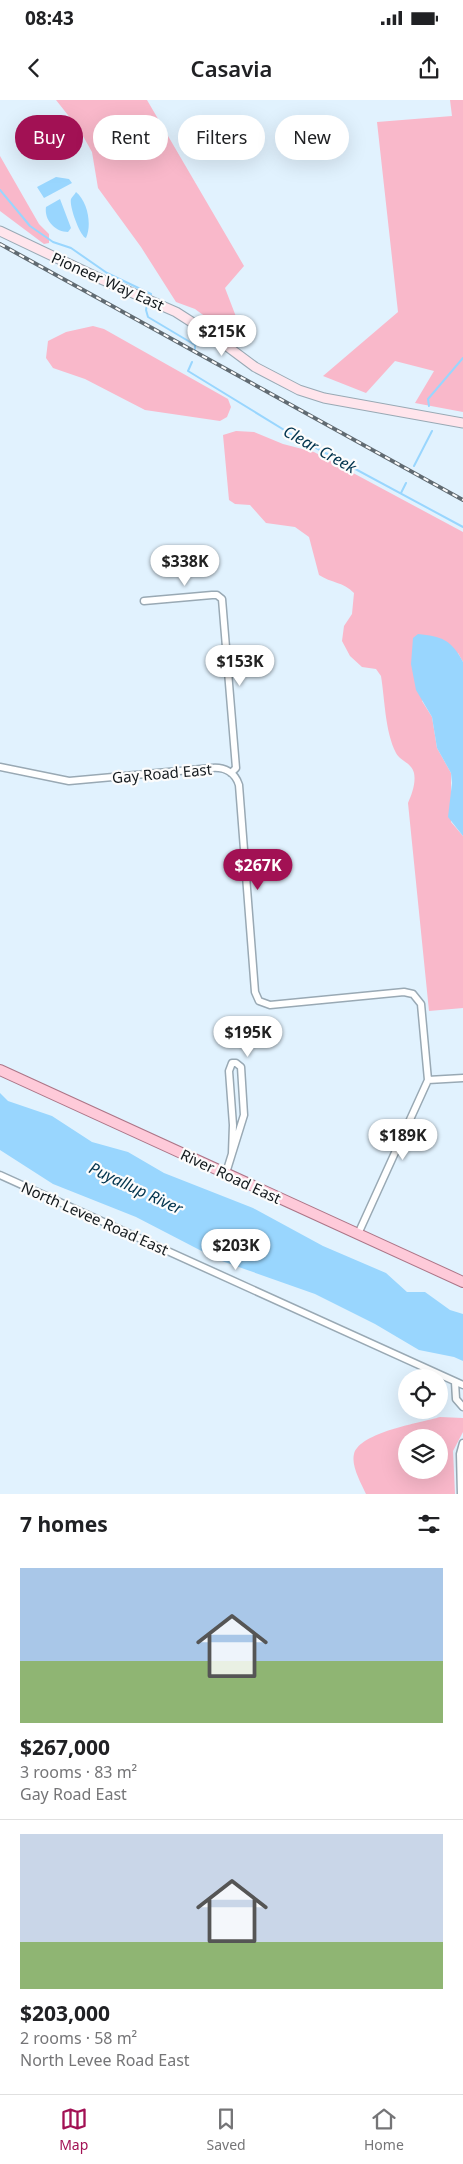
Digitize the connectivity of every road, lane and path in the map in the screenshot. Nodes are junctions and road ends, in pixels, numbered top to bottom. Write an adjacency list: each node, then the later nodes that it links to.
1 (0, 231): 2 (main road, Pioneer Way East)
2 (463, 423)
3 (144, 601): 5 (street)
4 (0, 767): 5 (street, Gay Road East)
5 (231, 772): 8 (street, Gay Road East)
6 (0, 1070): 10 (main road, River Road East)
7 (463, 1078): 8 (street)
8 (428, 1080): 12 (street)
9 (232, 1153): 9 (street); 10 (street)
10 (226, 1173): 12 (main road, River Road East)
11 (0, 1175): 14 (street, North Levee Road East)
12 (358, 1234): 13 (main road, River Road East)
13 (463, 1282)
14 (456, 1382): 15 (street, North Levee Road East); 16 (street)
15 (463, 1385)
16 (463, 1407)
17 (463, 1443): 18 (street)
18 (461, 1494)

